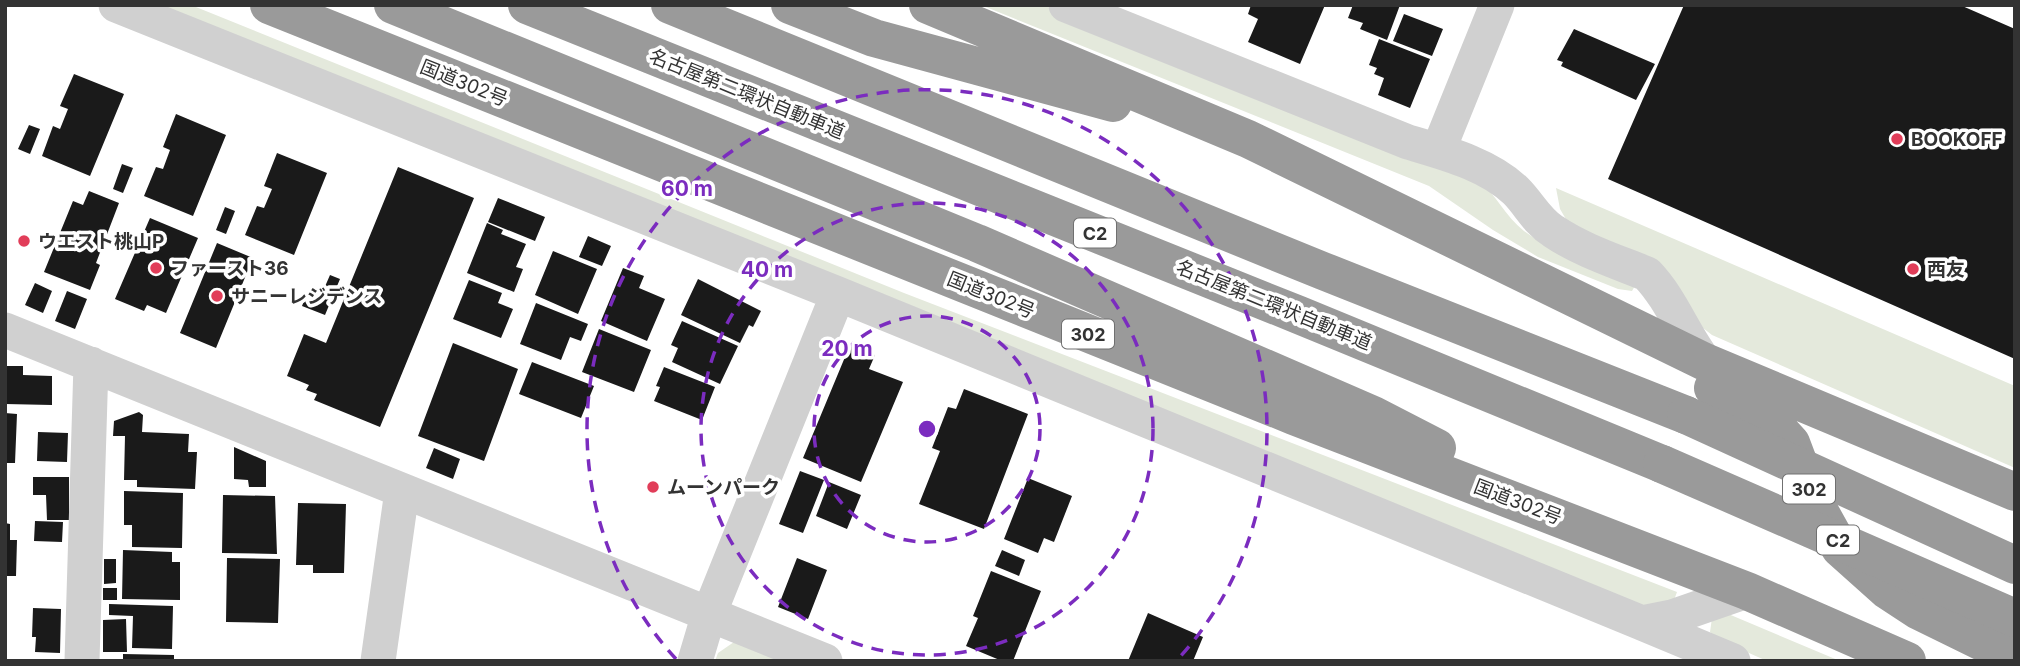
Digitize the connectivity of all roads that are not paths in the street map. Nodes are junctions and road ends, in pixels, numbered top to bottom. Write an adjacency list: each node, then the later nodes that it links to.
1 (116, 5): 12 (street)
2 (269, 5): 19 (highway, 国道302号 / 302)
3 (393, 5): 19 (highway)
4 (527, 5): 23 (highway, 名古屋第二環状自動車道 / C2, bridge)
5 (670, 5): 20 (highway, bridge)
6 (790, 5): 10 (highway)
7 (928, 5): 10 (highway, 302)
8 (1066, 5): 11 (street)
9 (1497, 5): 11 (street)
10 (1248, 139): 13 (highway, 302)
11 (1438, 151): 15 (street)
12 (838, 294): 22 (street); 24 (street)
13 (1609, 314): 15 (highway, 302); 25 (highway, 302)
14 (5, 330): 16 (street)
15 (1705, 362): 18 (highway, 302)
16 (91, 364): 17 (street); 26 (street)
17 (402, 491): 22 (street); 27 (street)
18 (2015, 492)
19 (1600, 533): 21 (highway, 国道302号 / 302)
20 (2015, 565)
21 (1747, 591): 24 (street); 31 (highway, 国道302号 / 302)
22 (709, 614): 28 (street); 29 (street)
23 (2015, 618)
24 (1642, 623): 30 (street)
25 (2015, 658)
26 (82, 661)
27 (378, 661)
28 (695, 661)
29 (825, 661)
30 (1733, 661)
31 (1907, 661)

